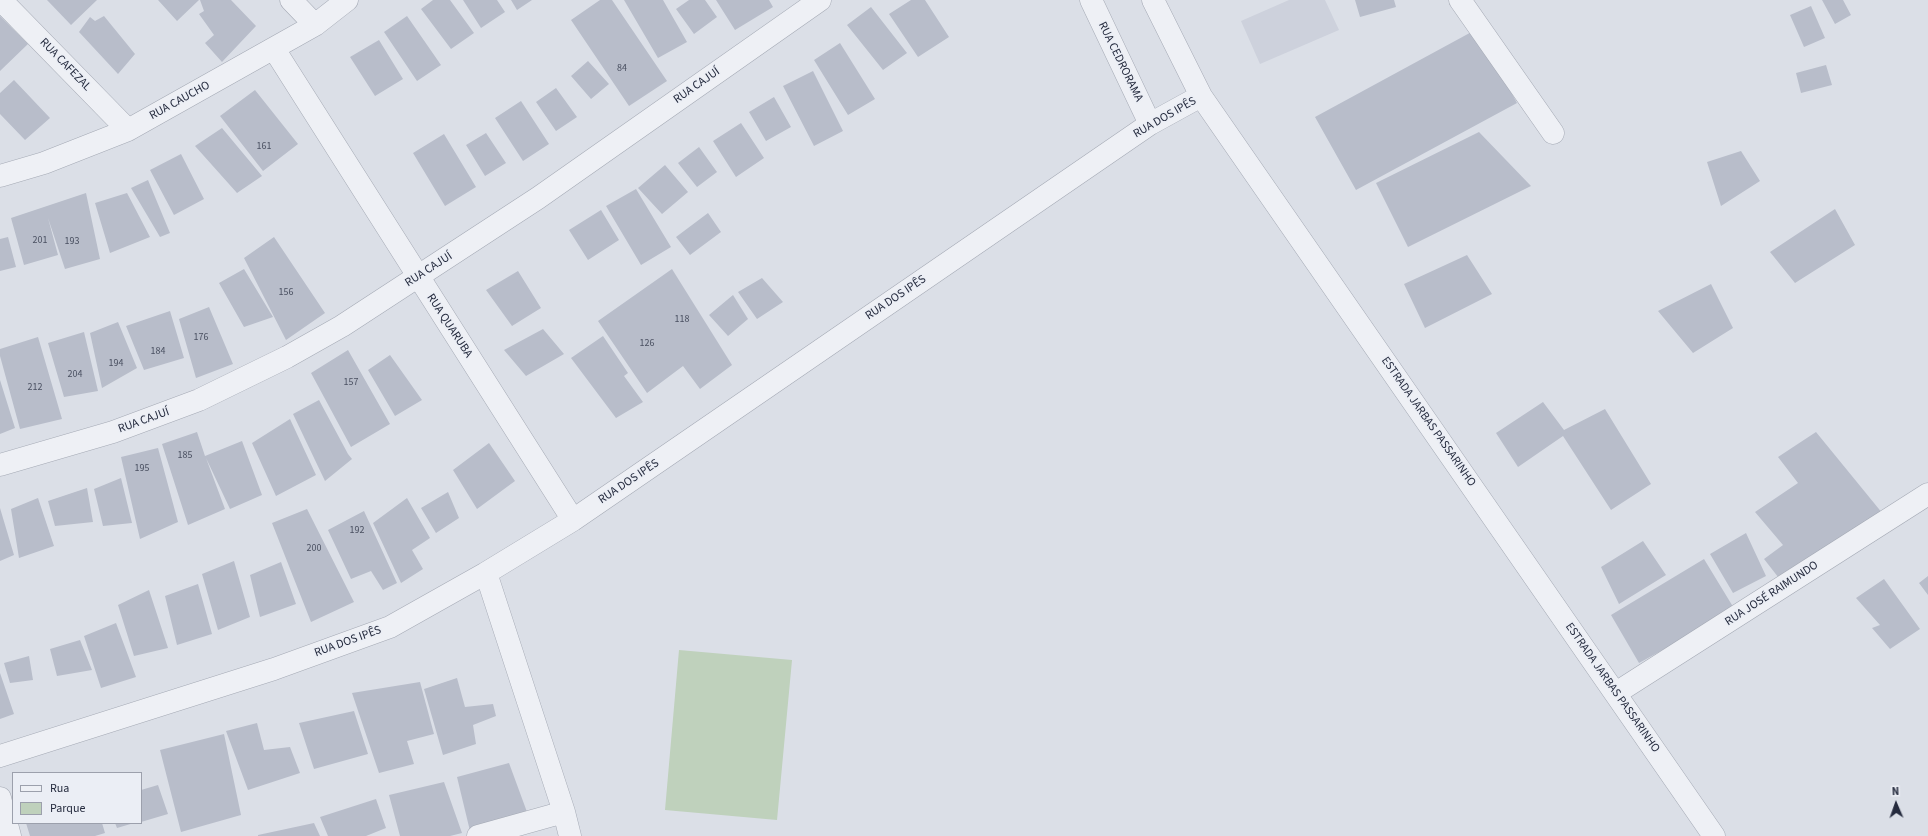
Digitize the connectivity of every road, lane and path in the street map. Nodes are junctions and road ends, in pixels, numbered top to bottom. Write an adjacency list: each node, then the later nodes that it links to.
1 (1, 0): 12 (street, RUA CAFEZAL)
2 (291, 0): 8 (street)
3 (347, 0): 8 (street, RUA CAUCHO)
4 (820, 0): 15 (street, RUA CAJUÍ)
5 (1091, 0): 11 (street, RUA CEDRORAMA)
6 (1153, 0): 10 (street, ESTRADA JARBAS PASSARINHO)
7 (1460, 0): 13 (street)
8 (316, 25): 9 (street, RUA CAUCHO)
9 (274, 49): 12 (street, RUA CAUCHO); 15 (street, RUA QUARUBA)
10 (1201, 96): 11 (street, RUA DOS IPÊS); 20 (street, ESTRADA JARBAS PASSARINHO)
11 (1150, 124): 18 (street, RUA DOS IPÊS)
12 (128, 130): 14 (street, RUA CAUCHO)
13 (1553, 133)
14 (0, 176)
15 (418, 278): 16 (street, RUA CAJUÍ); 18 (street, RUA QUARUBA)
16 (0, 465)
17 (1928, 494): 20 (street, RUA JOSÉ RAIMUNDO)
18 (573, 520): 19 (street, RUA DOS IPÊS)
19 (486, 573): 21 (street, RUA DOS IPÊS); 23 (street)
20 (1616, 693): 27 (street, ESTRADA JARBAS PASSARINHO)
21 (0, 756)
22 (0, 798): 24 (street)
23 (564, 812): 25 (street); 26 (street)
24 (10, 836)
25 (478, 836)
26 (570, 836)
27 (1714, 836)

